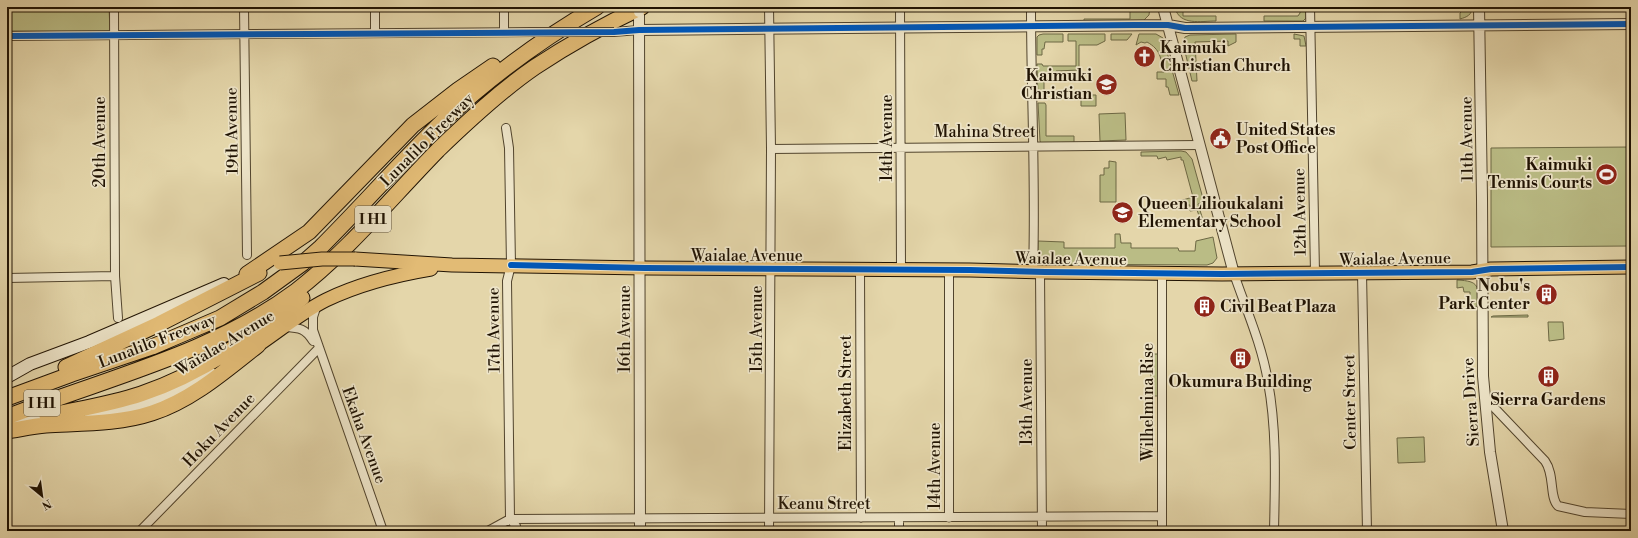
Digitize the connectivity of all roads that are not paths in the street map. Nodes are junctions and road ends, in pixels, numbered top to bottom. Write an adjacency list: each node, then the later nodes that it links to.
1 (114, 7): 24 (street, 20th Avenue)
2 (244, 7): 25 (street, 19th Avenue)
3 (375, 7): 23 (street)
4 (504, 7): 22 (street)
5 (594, 7): 48 (highway)
6 (597, 7): 59 (highway, Lunalilo Freeway / I H1)
7 (768, 7): 20 (street, 15th Avenue)
8 (900, 7): 19 (street, 14th Avenue)
9 (1031, 7): 17 (street, 13th Avenue)
10 (1163, 7): 15 (street)
11 (1310, 7): 18 (street, 12th Avenue)
12 (1479, 7): 16 (street, 11th Avenue)
13 (640, 9): 21 (street, 16th Avenue); 32 (highway, Lunalilo Freeway / I H1)
14 (1631, 24): 16 (street)
15 (1168, 25): 17 (street); 18 (street); 28 (street)
16 (1480, 25): 18 (street); 43 (street, 11th Avenue)
17 (1031, 27): 19 (street); 29 (street, 13th Avenue)
18 (1310, 27): 46 (street, 12th Avenue)
19 (900, 28): 20 (street); 30 (street, 14th Avenue)
20 (769, 29): 21 (street); 31 (street, 15th Avenue)
21 (639, 30): 22 (street, bridge); 38 (street, 16th Avenue)
22 (504, 32): 23 (street)
23 (375, 33): 25 (street)
24 (114, 35): 25 (street); 26 (street); 50 (street, 20th Avenue)
25 (245, 35): 33 (street, 19th Avenue)
26 (7, 36)
27 (506, 128): 36 (street, 17th Avenue)
28 (1199, 145): 29 (street, Mahina Street); 49 (street)
29 (1033, 146): 30 (street, Mahina Street); 44 (street, 13th Avenue)
30 (901, 147): 31 (street, Mahina Street); 41 (street, 14th Avenue)
31 (771, 149): 39 (street, 15th Avenue)
32 (403, 188): 64 (highway); 65 (highway, Lunalilo Freeway / I H1)
33 (247, 255)
34 (276, 264): 35 (main road, Waialae Avenue, bridge); 48 (main road, Waialae Avenue); 59 (highway)
35 (452, 265): 36 (main road, Waialae Avenue); 52 (main road, Waialae Avenue)
36 (511, 265): 38 (main road, Waialae Avenue); 75 (street, 17th Avenue)
37 (1631, 267): 43 (main road, Waialae Avenue)
38 (640, 268): 39 (main road, Waialae Avenue); 76 (street, 16th Avenue)
39 (770, 269): 40 (main road, Waialae Avenue); 71 (street, 15th Avenue)
40 (860, 269): 41 (main road, Waialae Avenue); 72 (street, Elizabeth Street)
41 (901, 269): 42 (main road, Waialae Avenue)
42 (949, 270): 44 (main road, Waialae Avenue); 74 (street, 14th Avenue)
43 (1483, 270): 47 (main road, Waialae Avenue); 63 (street, Sierra Drive)
44 (1036, 272): 45 (main road, Waialae Avenue); 70 (street, 13th Avenue)
45 (1162, 273): 49 (main road, Waialae Avenue); 69 (street, Wilhelmina Rise)
46 (1315, 273): 47 (main road, Waialae Avenue); 49 (main road, Waialae Avenue)
47 (1362, 273): 87 (street, Center Street)
48 (247, 274): 57 (main road, Waialae Avenue)
49 (1234, 274): 86 (street)
50 (115, 276): 51 (street); 53 (street, 20th Avenue)
51 (7, 278)
52 (317, 305): 54 (main road, Waialae Avenue); 56 (street, Ekaha Avenue)
53 (118, 318)
54 (285, 327): 55 (main road, Waialae Avenue); 56 (street, Ekaha Avenue)
55 (258, 345): 64 (main road, Waialae Avenue); 67 (highway)
56 (318, 349): 77 (street, Hoku Avenue); 78 (street, Ekaha Avenue)
57 (30, 364): 58 (main road); 60 (main road, Waialae Avenue)
58 (7, 368)
59 (71, 369): 61 (highway); 62 (highway, Lunalilo Freeway / I H1)
60 (7, 377)
61 (7, 393)
62 (7, 398)
63 (1485, 398): 68 (street); 88 (street, Sierra Drive)
64 (47, 416): 66 (main road, Waialae Avenue)
65 (7, 417)
66 (7, 423)
67 (7, 431)
68 (1631, 514)
69 (1162, 516): 70 (street, Keanu Street); 85 (street, Wilhelmina Rise)
70 (1042, 517): 74 (street, Keanu Street); 84 (street, 13th Avenue)
71 (769, 518): 72 (street, Keanu Street); 76 (street, Keanu Street); 82 (street, 15th Avenue)
72 (861, 518): 73 (street, Keanu Street)
73 (899, 518): 74 (street, Keanu Street); 83 (street)
74 (950, 518)
75 (510, 519): 76 (street, Keanu Street); 79 (street, Keanu Street); 80 (street, 17th Avenue)
76 (640, 519): 81 (street, 16th Avenue)
77 (140, 531)
78 (383, 531)
79 (488, 531)
80 (516, 531)
81 (640, 531)
82 (769, 531)
83 (900, 531)
84 (1042, 531)
85 (1162, 531)
86 (1274, 531)
87 (1367, 531)
88 (1503, 531)

